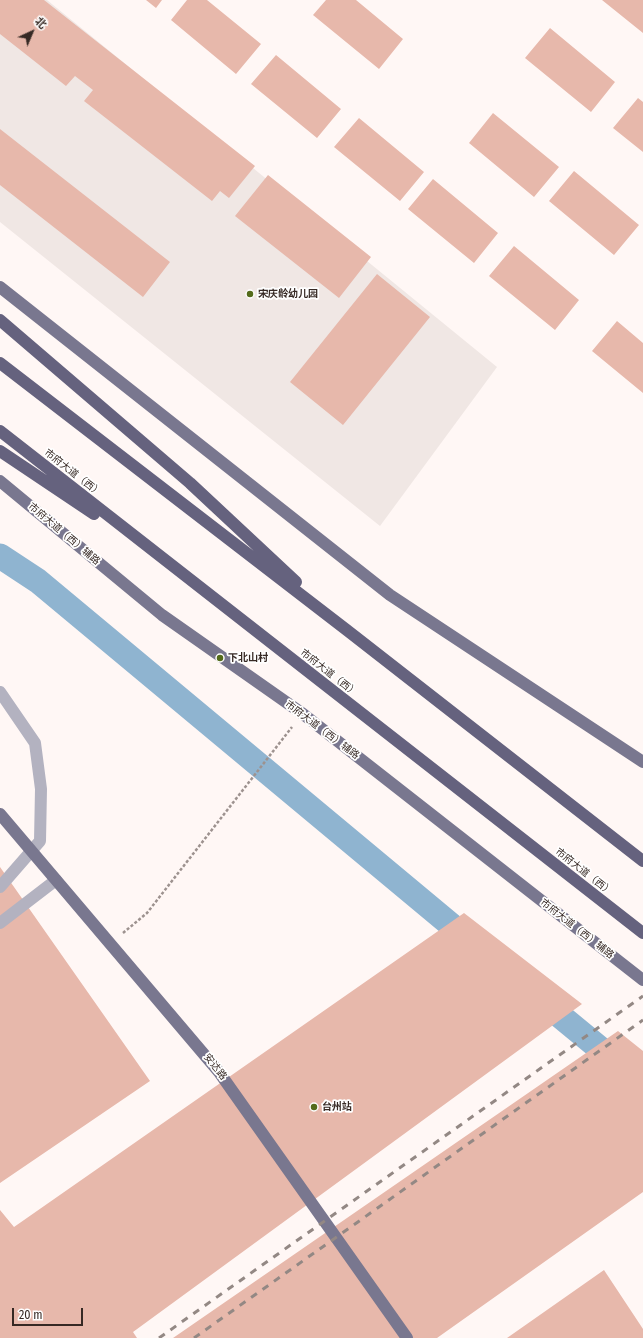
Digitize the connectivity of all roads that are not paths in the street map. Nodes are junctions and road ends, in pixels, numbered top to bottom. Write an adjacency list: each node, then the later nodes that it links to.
1 (0, 287): 10 (main road)
2 (0, 320): 8 (highway)
3 (0, 363): 8 (highway)
4 (0, 431): 7 (highway, 市府大道（西）)
5 (0, 451): 7 (highway)
6 (0, 481): 17 (main road, 市府大道（西）辅路)
7 (174, 567): 16 (highway, 市府大道（西）)
8 (348, 631): 12 (highway)
9 (0, 692): 14 (street)
10 (643, 762)
11 (0, 814): 13 (main road, 安达路)
12 (643, 861)
13 (56, 880): 15 (street); 18 (main road, 安达路)
14 (0, 887)
15 (0, 923)
16 (643, 933)
17 (643, 980)
18 (407, 1338)

